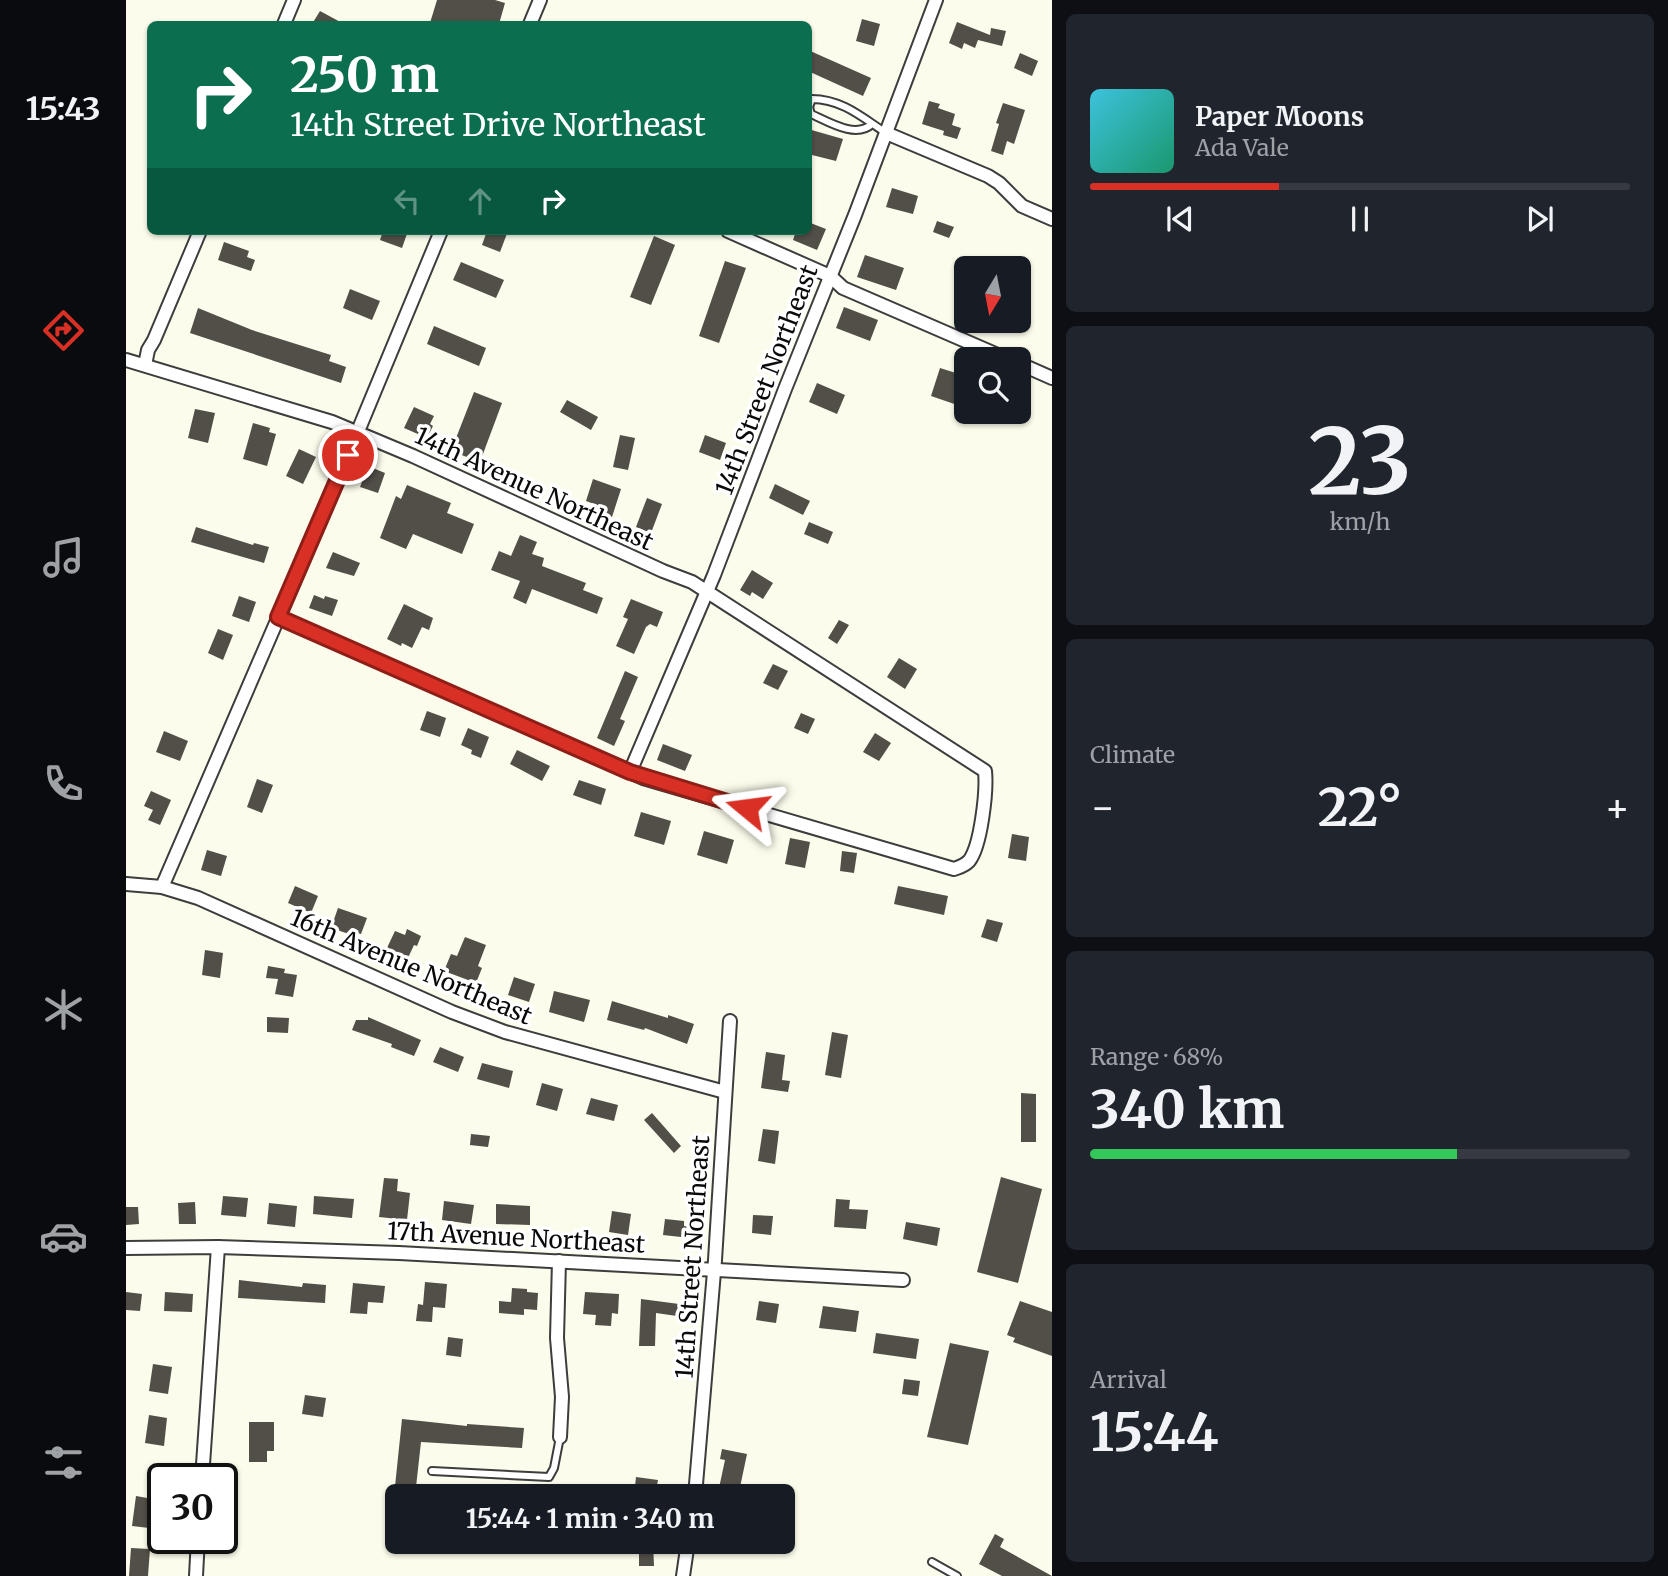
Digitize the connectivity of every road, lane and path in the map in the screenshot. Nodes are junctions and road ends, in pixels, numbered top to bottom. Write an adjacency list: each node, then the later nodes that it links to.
1 (294, 0): 4 (street)
2 (540, 0): 5 (street)
3 (936, 0): 9 (street, 14th Street Northeast)
4 (285, 21)
5 (531, 21)
6 (812, 99): 8 (lane)
7 (812, 114): 8 (lane)
8 (872, 124): 9 (lane)
9 (886, 134): 10 (street); 14 (street, 14th Street Northeast)
10 (1052, 219)
11 (198, 235): 17 (street)
12 (439, 235): 20 (street)
13 (737, 235): 14 (street)
14 (830, 276): 15 (street); 21 (street, 14th Street Northeast)
15 (979, 347)
16 (126, 360): 17 (street, 14th Avenue Northeast)
17 (145, 365): 20 (street, 14th Avenue Northeast)
18 (1031, 369): 19 (street)
19 (1052, 378)
20 (356, 432): 21 (street, 14th Avenue Northeast); 22 (street)
21 (707, 590): 23 (street, 14th Street Northeast); 23 (street, 14th Avenue Northeast)
22 (278, 617): 23 (street); 25 (street)
23 (630, 772)
24 (126, 884): 25 (street, 16th Avenue Northeast)
25 (162, 887): 27 (street, 16th Avenue Northeast)
26 (730, 1021): 27 (street, 14th Street Northeast)
27 (724, 1092): 31 (street, 14th Street Northeast)
28 (218, 1247): 29 (street, 17th Avenue Northeast); 30 (street, 17th Avenue Northeast); 34 (street)
29 (126, 1248)
30 (559, 1261): 31 (street, 17th Avenue Northeast); 33 (street)
31 (714, 1269): 32 (street, 17th Avenue Northeast); 36 (street, 14th Street Northeast)
32 (903, 1280)
33 (560, 1437): 35 (lane)
34 (203, 1463)
35 (432, 1471)
36 (696, 1484)
37 (197, 1554): 40 (street)
38 (686, 1554): 41 (street)
39 (932, 1562): 42 (lane)
40 (196, 1576)
41 (683, 1576)
42 (957, 1576)

